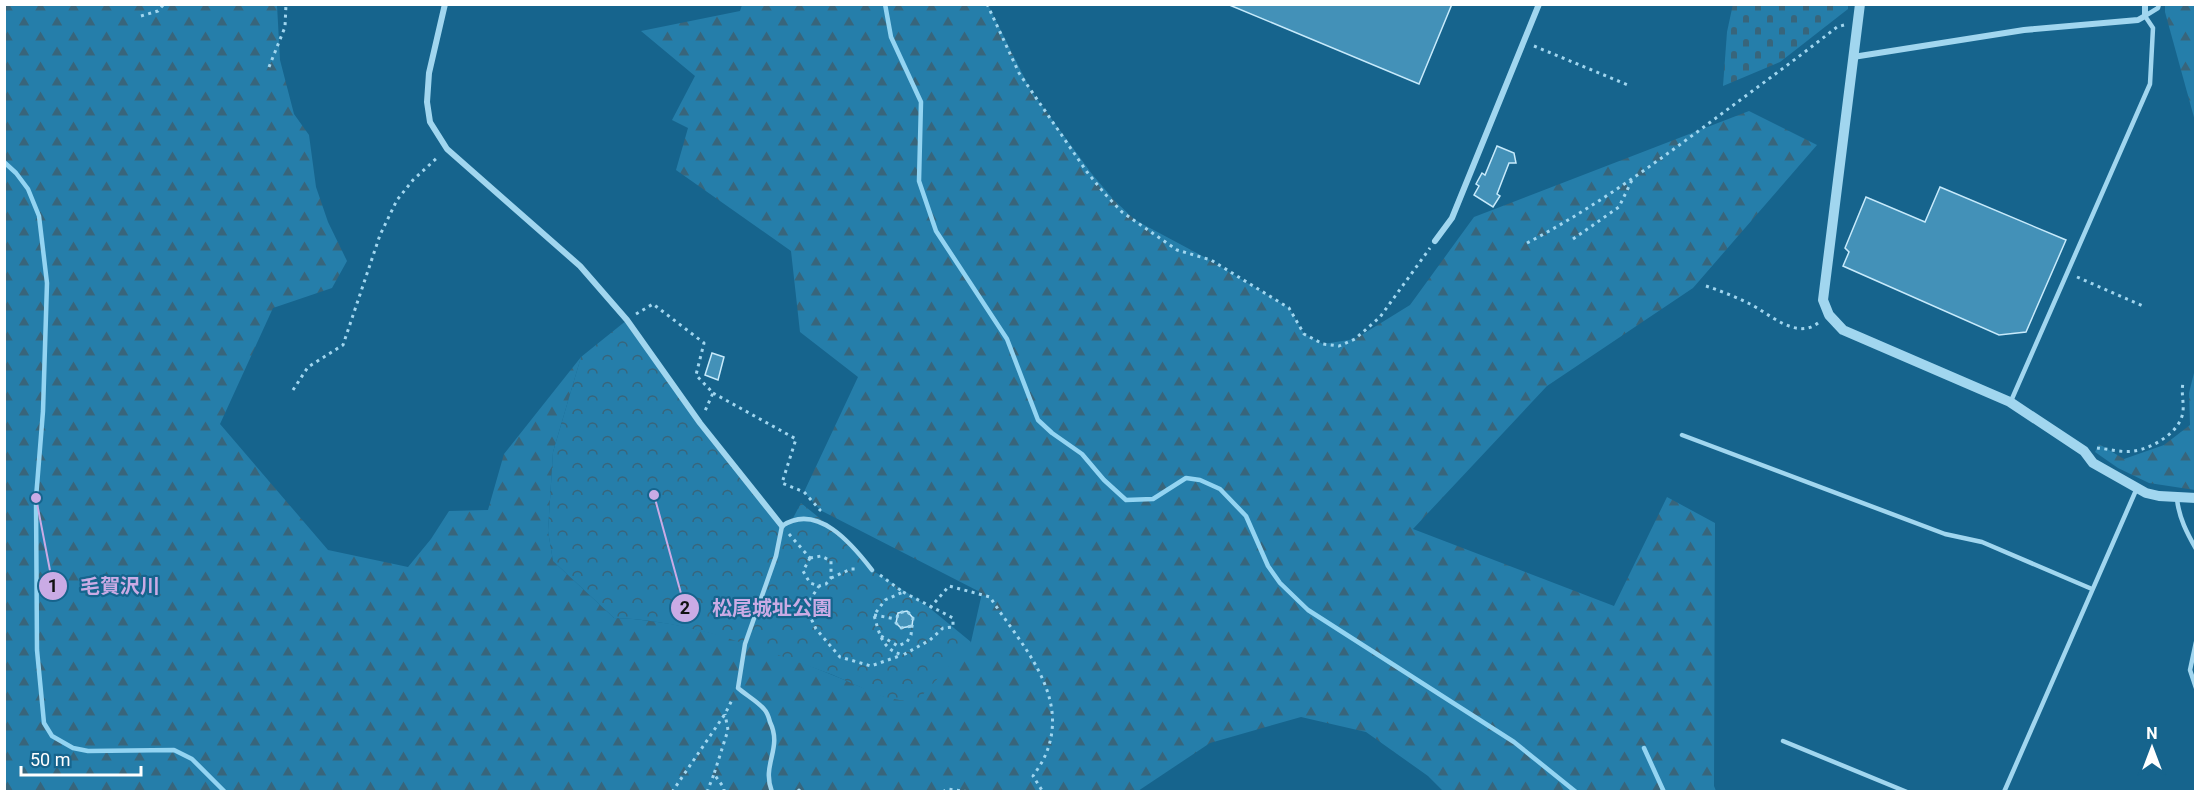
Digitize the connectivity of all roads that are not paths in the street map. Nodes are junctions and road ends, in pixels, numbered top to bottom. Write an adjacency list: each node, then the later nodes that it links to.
1 (445, 4): 14 (street)
2 (1539, 4): 8 (street)
3 (1860, 4): 7 (street)
4 (2145, 4): 6 (street)
5 (2159, 4): 6 (lane)
6 (2145, 16): 7 (street); 9 (lane)
7 (1853, 57): 9 (street)
8 (1435, 241)
9 (2010, 402): 11 (street)
10 (1682, 435): 17 (lane)
11 (2137, 488): 12 (street); 17 (lane)
12 (2177, 496): 13 (street); 15 (lane)
13 (2196, 498)
14 (782, 526): 16 (lane); 21 (lane)
15 (2196, 549)
16 (872, 570)
17 (2092, 590): 23 (lane)
18 (2196, 642): 19 (lane)
19 (2196, 688)
20 (1783, 741): 22 (lane)
21 (772, 792)
22 (1907, 792)
23 (2004, 792)

